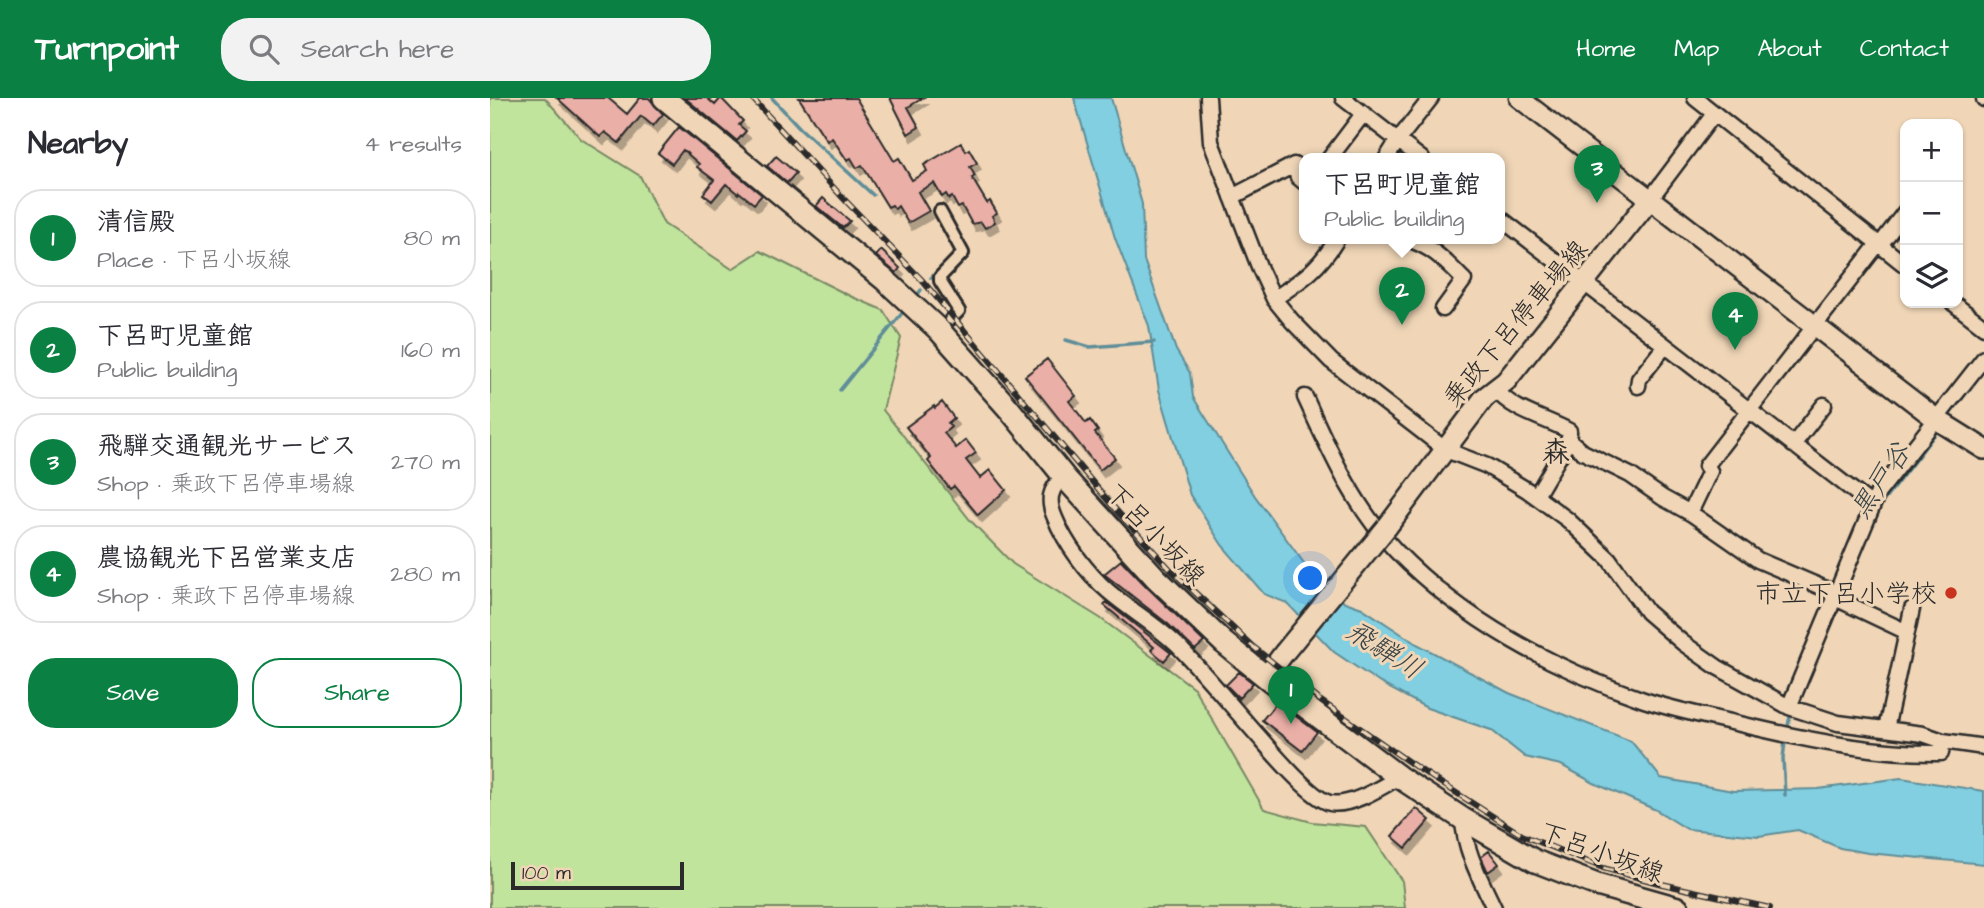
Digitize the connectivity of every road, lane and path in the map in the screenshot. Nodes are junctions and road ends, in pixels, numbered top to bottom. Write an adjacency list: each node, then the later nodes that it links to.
1 (664, 98): 41 (main road, 下呂小坂線)
2 (1208, 98): 13 (street)
3 (1343, 98): 7 (street)
4 (1431, 98): 8 (street)
5 (1519, 98): 14 (street)
6 (1706, 104): 14 (street); 20 (street)
7 (1363, 114): 8 (street); 9 (street)
8 (1398, 140): 10 (street); 11 (street)
9 (1334, 153)
10 (1390, 153)
11 (1414, 153)
12 (1299, 178): 13 (street)
13 (1232, 197): 23 (street)
14 (1650, 199): 22 (main road, 乗政下呂停車場線); 27 (main road)
15 (940, 211): 26 (street)
16 (1900, 218): 20 (street)
17 (1505, 222): 22 (street)
18 (1334, 244): 23 (street)
19 (1424, 244): 25 (street)
20 (1879, 245): 21 (street); 27 (street)
21 (1900, 261)
22 (1584, 283): 29 (street); 32 (main road, 乗政下呂停車場線)
23 (1274, 299): 40 (street)
24 (1959, 308): 28 (street)
25 (1443, 309)
26 (951, 319)
27 (1816, 325): 35 (street); 36 (main road)
28 (1984, 327)
29 (1665, 346): 31 (street); 35 (street)
30 (1984, 358): 36 (street)
31 (1638, 386)
32 (1495, 389): 37 (street); 40 (main road, 乗政下呂停車場線)
33 (1305, 397): 51 (street)
34 (1824, 405): 38 (street)
35 (1750, 411): 38 (street); 44 (street)
36 (1936, 419): 39 (main road); 43 (street)
37 (1569, 440): 42 (street); 44 (street)
38 (1793, 445): 43 (street)
39 (1984, 449)
40 (1446, 450): 42 (street); 48 (main road, 乗政下呂停車場線, bridge)
41 (1063, 476): 48 (main road, 下呂小坂線); 53 (street)
42 (1536, 496): 49 (street)
43 (1872, 505): 45 (street)
44 (1690, 513): 45 (street)
45 (1836, 597): 47 (street); 49 (street)
46 (1912, 609): 47 (street)
47 (1907, 632): 50 (street)
48 (1266, 677): 53 (main road, 下呂小坂線)
49 (1789, 707): 50 (street)
50 (1886, 729): 51 (street)
51 (1942, 741): 52 (street)
52 (1984, 747)
53 (1399, 777): 54 (main road, 下呂小坂線)
54 (1463, 819): 55 (street); 56 (main road, 下呂小坂線)
55 (1494, 908)
56 (1678, 908)

